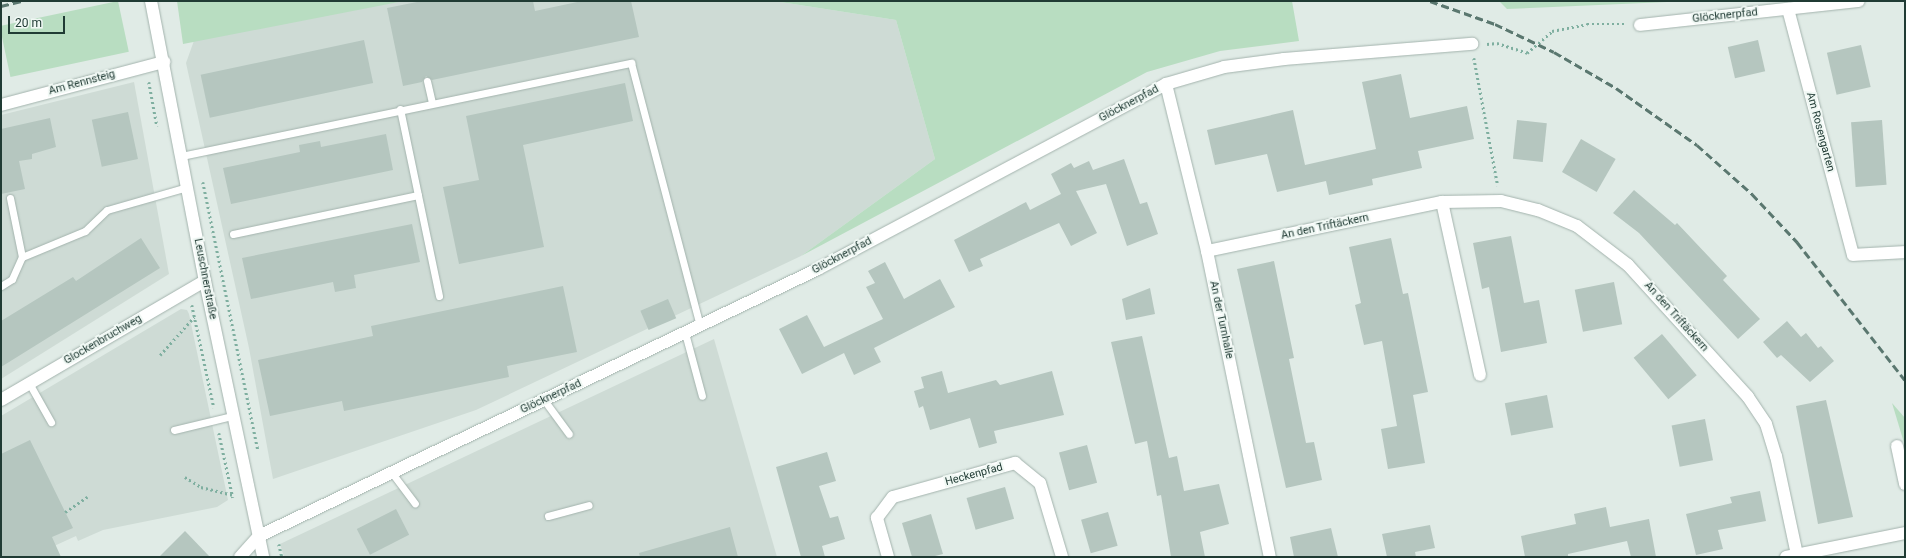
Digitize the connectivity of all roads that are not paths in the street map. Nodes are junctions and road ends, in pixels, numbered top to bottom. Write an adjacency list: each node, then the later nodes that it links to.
1 (1859, 1): 3 (street, Glöcknerpfad)
2 (151, 2): 6 (street, Leuschnerstraße)
3 (1788, 9): 4 (street, Glöcknerpfad); 19 (street, Am Rosengarten)
4 (1640, 25)
5 (1472, 44): 8 (street, Glöcknerpfad)
6 (164, 62): 10 (street, Am Rennsteig); 12 (street, Leuschnerstraße)
7 (427, 80): 9 (lane)
8 (1166, 84): 18 (street, An der Turnhalle); 24 (street, Glöcknerpfad)
9 (432, 102): 11 (lane); 24 (lane)
10 (1, 105)
11 (400, 109): 12 (lane); 14 (lane)
12 (181, 156): 13 (street, Leuschnerstraße)
13 (187, 187): 20 (lane); 21 (street, Leuschnerstraße)
14 (418, 195): 17 (lane); 23 (lane)
15 (10, 198): 20 (lane)
16 (1442, 202): 18 (street, An den Triftäckern); 26 (street); 43 (street, An den Triftäckern)
17 (233, 234)
18 (1207, 251): 48 (street, An der Turnhalle)
19 (1905, 252)
20 (22, 257): 22 (lane)
21 (205, 281): 27 (street, Glockenbruchweg); 31 (street, Leuschnerstraße)
22 (1, 286)
23 (440, 296)
24 (700, 326): 25 (street, Glöcknerpfad)
25 (685, 333): 28 (lane); 30 (street, Glöcknerpfad)
26 (1480, 375)
27 (29, 383): 29 (street, Glockenbruchweg); 32 (lane)
28 (702, 396)
29 (1, 400)
30 (544, 400): 34 (lane); 36 (street, Glöcknerpfad)
31 (232, 416): 33 (lane); 42 (street, Leuschnerstraße)
32 (51, 422)
33 (174, 430)
34 (569, 434)
35 (1897, 446): 37 (street)
36 (392, 473): 38 (lane); 42 (street, Glöcknerpfad)
37 (1905, 484)
38 (415, 503)
39 (589, 505): 40 (lane)
40 (548, 516)
41 (1905, 532): 43 (street)
42 (259, 536): 44 (street, Glöcknerpfad); 45 (street, Leuschnerstraße)
43 (1792, 556)
44 (240, 557)
45 (263, 557)
46 (888, 557): 47 (street, Heckenpfad)
47 (1062, 557)
48 (1270, 557)

